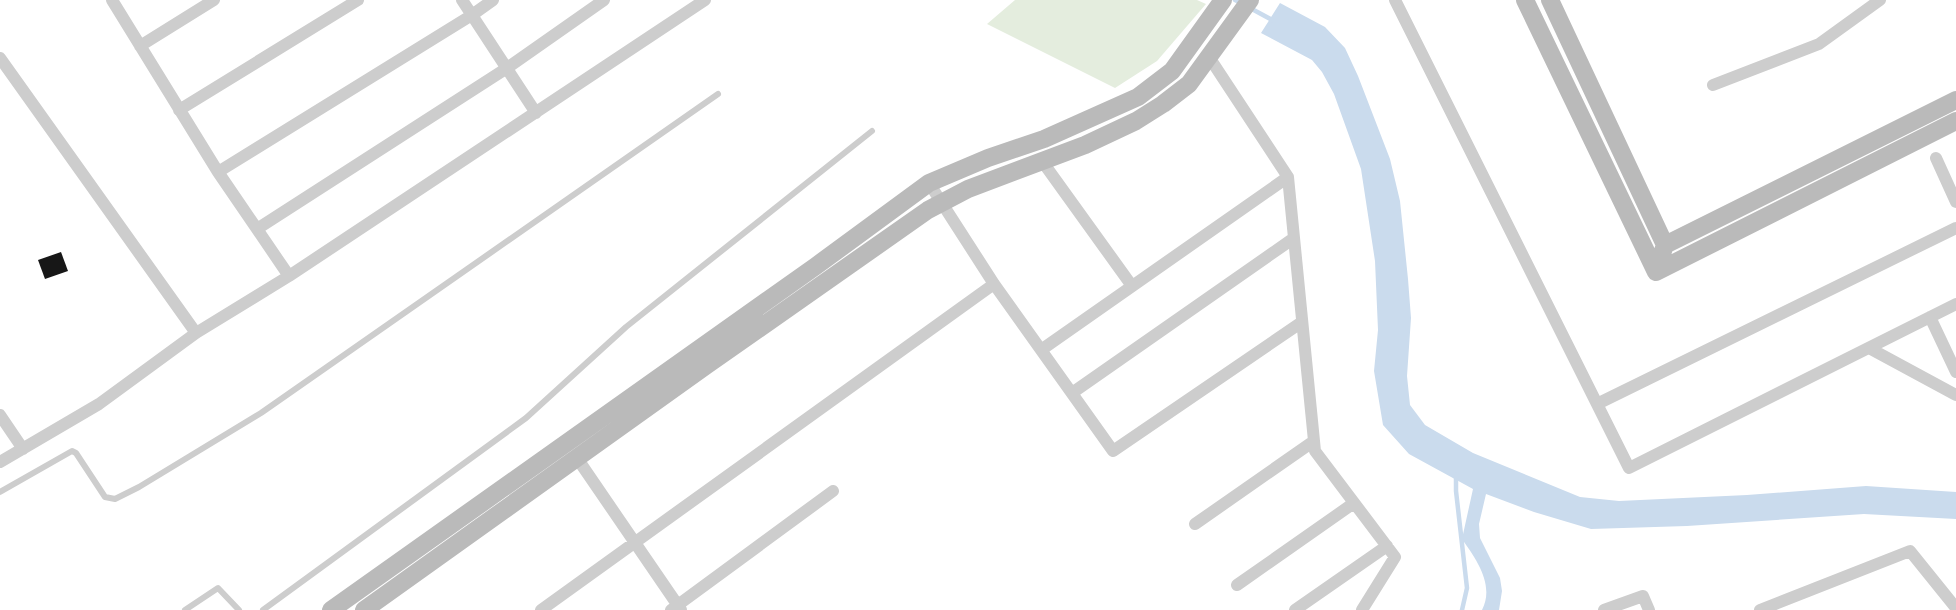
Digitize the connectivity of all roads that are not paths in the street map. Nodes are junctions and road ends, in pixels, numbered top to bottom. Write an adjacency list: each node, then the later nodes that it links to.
1 (112, 0): 15 (street)
2 (358, 0): 22 (street)
3 (462, 0): 14 (street)
4 (493, 0): 14 (street)
5 (604, 0): 18 (street)
6 (705, 0): 23 (street)
7 (1396, 0): 50 (street)
8 (1525, 0): 37 (street)
9 (1550, 0): 36 (street)
10 (1880, 0): 19 (street)
11 (211, 1): 15 (street)
12 (1222, 1): 30 (street)
13 (1245, 6): 16 (street)
14 (472, 15): 18 (street); 28 (street)
15 (140, 46): 22 (street)
16 (1209, 57): 27 (street); 29 (street)
17 (0, 58): 44 (street)
18 (507, 68): 23 (street); 34 (street)
19 (1714, 85)
20 (718, 94): 57 (lane)
21 (1956, 100): 36 (street)
22 (179, 110): 28 (street)
23 (536, 113): 38 (street)
24 (1956, 121): 37 (street)
25 (872, 131): 67 (lane)
26 (1936, 158): 32 (street)
27 (1042, 161): 31 (street); 40 (street)
28 (218, 172): 34 (street)
29 (1288, 177): 35 (street); 40 (street)
30 (929, 183): 31 (street); 68 (street)
31 (942, 202): 39 (street); 54 (street)
32 (1956, 202)
33 (1956, 228): 50 (street)
34 (257, 229): 38 (street)
35 (1294, 238): 43 (street); 48 (street)
36 (1665, 245): 37 (street)
37 (1656, 272)
38 (289, 276): 44 (street)
39 (994, 284): 46 (street); 60 (street)
40 (1132, 286): 46 (street)
41 (1956, 304): 42 (street)
42 (1930, 317): 45 (street); 47 (street)
43 (1302, 322): 48 (street); 52 (street)
44 (196, 333): 53 (street)
45 (1869, 348): 49 (street); 50 (street)
46 (1041, 350): 48 (street)
47 (1956, 372)
48 (1072, 393)
49 (1956, 395)
50 (1597, 404)
51 (0, 415): 53 (street)
52 (1314, 441): 58 (street); 59 (street)
53 (22, 449): 55 (street)
54 (577, 458): 60 (street); 69 (street)
55 (0, 462)
56 (833, 491): 63 (street)
57 (0, 492)
58 (1354, 503): 61 (street); 62 (street)
59 (1195, 524)
60 (635, 542): 63 (street); 70 (street)
61 (1387, 546): 71 (street); 72 (street)
62 (1237, 584)
63 (677, 608)
64 (1956, 608): 75 (street)
65 (185, 610): 66 (lane)
66 (239, 610)
67 (263, 610)
68 (331, 610)
69 (364, 610)
70 (541, 610)
71 (1295, 610)
72 (1362, 610)
73 (1604, 610): 74 (street)
74 (1650, 610)
75 (1760, 610)

